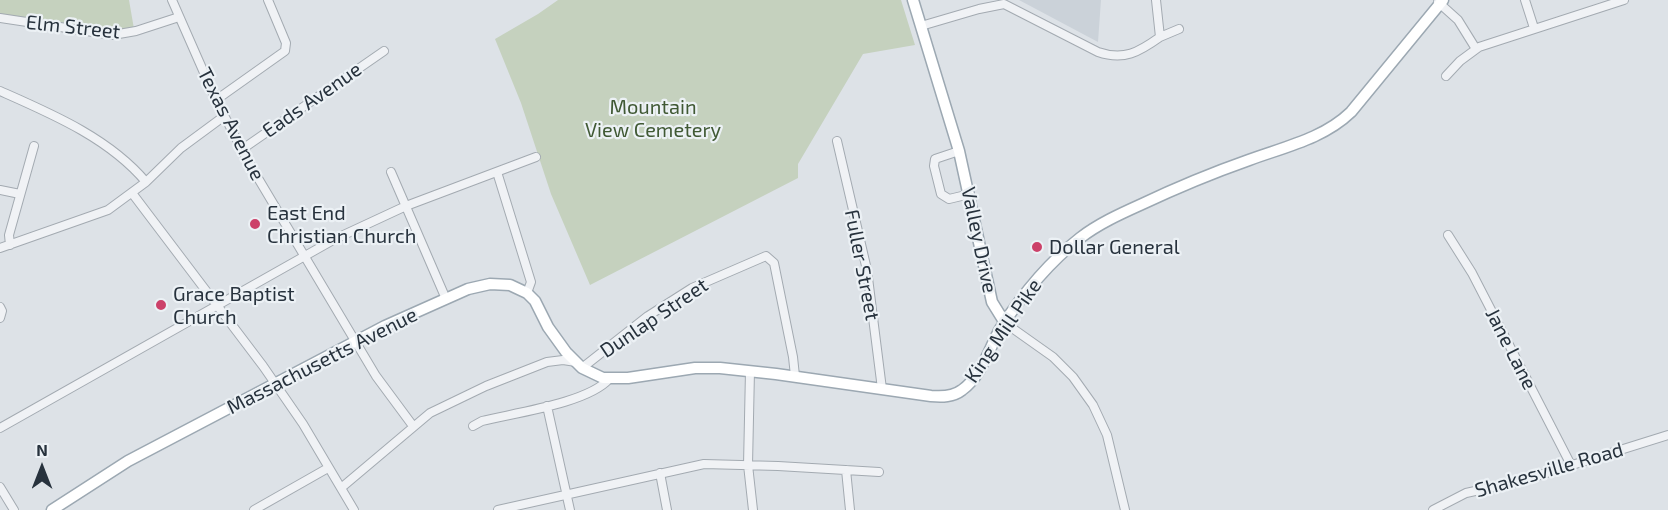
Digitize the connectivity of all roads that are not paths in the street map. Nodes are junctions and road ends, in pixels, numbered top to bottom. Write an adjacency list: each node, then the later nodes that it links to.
1 (172, 0): 8 (street, Texas Avenue)
2 (268, 0): 18 (street)
3 (913, 0): 10 (main road, Valley Drive)
4 (1156, 0): 13 (street)
5 (1525, 0): 11 (street)
6 (1624, 0): 11 (street)
7 (1440, 1): 14 (street); 42 (main road, King Mill Pike)
8 (179, 17): 9 (street, Elm Street); 18 (street, Texas Avenue)
9 (0, 18)
10 (921, 26): 13 (street); 23 (main road, Valley Drive)
11 (1534, 28): 14 (street)
12 (1179, 29): 13 (street)
13 (1160, 37)
14 (1476, 49): 16 (street)
15 (384, 51): 22 (street, Eads Avenue)
16 (1446, 76)
17 (0, 92): 27 (street)
18 (216, 100): 19 (street, Texas Avenue)
19 (223, 117): 22 (street, Texas Avenue); 27 (street)
20 (837, 141): 49 (street, Fuller Street)
21 (34, 146): 30 (street)
22 (241, 150): 36 (street, Texas Avenue)
23 (959, 151): 31 (main road, Valley Drive); 31 (street)
24 (536, 157): 26 (street)
25 (391, 172): 32 (street)
26 (497, 172): 32 (street); 37 (street)
27 (146, 182): 29 (street)
28 (0, 190): 30 (street)
29 (132, 193): 34 (street); 39 (street)
30 (20, 194): 34 (street)
31 (970, 194): 42 (main road, Valley Drive)
32 (406, 206): 36 (street); 38 (street)
33 (1448, 235): 56 (street, Jane Lane)
34 (10, 244): 35 (street)
35 (0, 248)
36 (305, 256): 39 (street); 43 (street, Texas Avenue)
37 (527, 293): 38 (main road, Massachusetts Avenue); 44 (main road)
38 (447, 299): 43 (main road, Massachusetts Avenue)
39 (217, 304): 48 (street); 53 (street)
40 (0, 307): 41 (street)
41 (0, 318)
42 (1005, 323): 49 (main road, King Mill Pike); 73 (street, Valley Drive)
43 (356, 342): 48 (main road, Massachusetts Avenue); 51 (street, Texas Avenue)
44 (579, 365): 46 (street, Dunlap Street); 47 (main road, King Mill Pike); 51 (street)
45 (750, 371): 46 (main road, King Mill Pike); 47 (main road, King Mill Pike); 55 (street)
46 (795, 376): 49 (main road, King Mill Pike)
47 (609, 379): 50 (street)
48 (276, 385): 57 (street); 65 (main road, Massachusetts Avenue)
49 (882, 389)
50 (547, 406): 52 (street); 63 (street)
51 (413, 426): 62 (street)
52 (473, 426)
53 (0, 428)
54 (1668, 435): 56 (street, Shakesville Road)
55 (748, 465): 58 (street); 60 (street); 71 (street)
56 (1571, 465): 74 (street, Shakesville Road)
57 (328, 468): 62 (street); 66 (street)
58 (846, 470): 59 (street); 72 (street)
59 (879, 472)
60 (660, 473): 63 (street); 70 (street)
61 (0, 487): 64 (street)
62 (341, 488): 67 (street)
63 (567, 495): 68 (street); 69 (street)
64 (14, 510)
65 (52, 510)
66 (254, 510)
67 (354, 510)
68 (498, 510)
69 (570, 510)
70 (667, 510)
71 (753, 510)
72 (850, 510)
73 (1125, 510)
74 (1433, 510)

